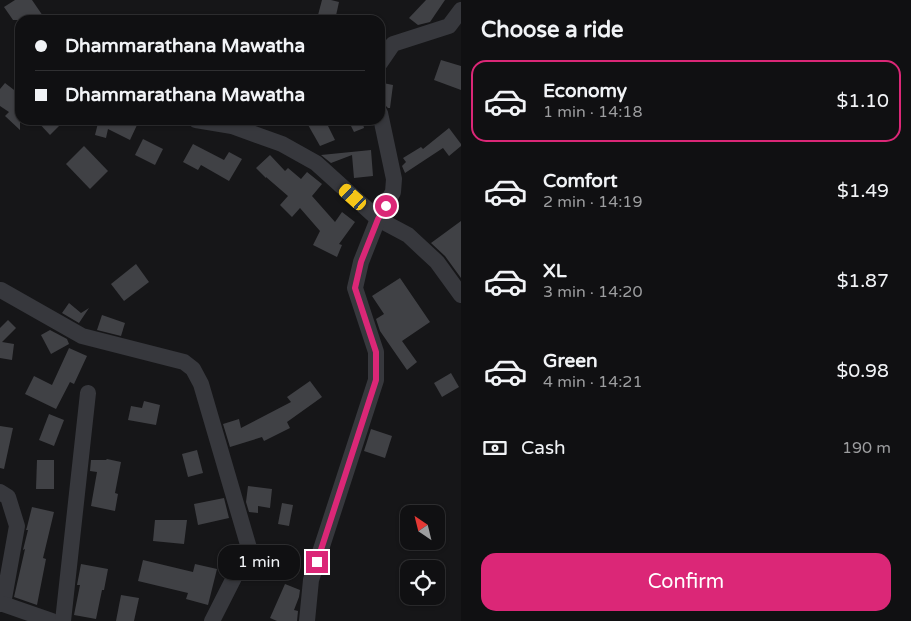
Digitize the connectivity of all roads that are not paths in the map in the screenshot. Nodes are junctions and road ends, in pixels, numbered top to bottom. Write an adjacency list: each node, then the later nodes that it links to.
1 (461, 10): 2 (street)
2 (385, 56)
3 (226, 125): 5 (street)
4 (383, 125): 5 (street)
5 (378, 219): 7 (street); 14 (street)
6 (1, 290): 13 (street)
7 (461, 296)
8 (88, 393): 12 (street)
9 (0, 492): 10 (street)
10 (2, 604): 11 (street)
11 (52, 621)
12 (63, 621)
13 (212, 621)
14 (307, 621)

